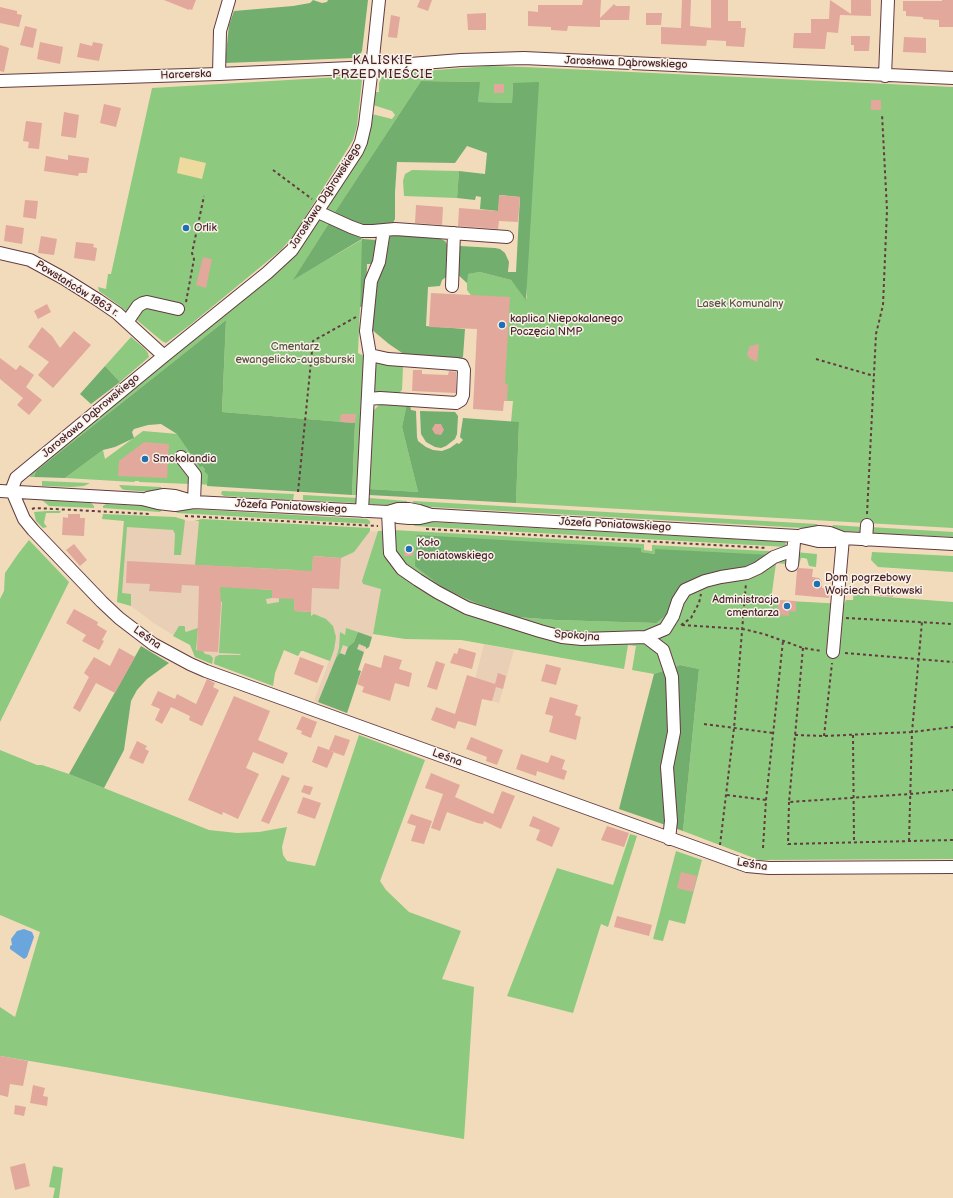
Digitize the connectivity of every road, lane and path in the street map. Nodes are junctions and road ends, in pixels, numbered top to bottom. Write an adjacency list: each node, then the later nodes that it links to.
1 (229, 0): 5 (street)
2 (379, 0): 4 (street)
3 (888, 0): 6 (street)
4 (372, 66): 5 (street, Harcerska); 6 (street, Jarosława Dąbrowskiego); 12 (street, Jarosława Dąbrowskiego)
5 (219, 74): 8 (street, Harcerska)
6 (885, 76): 7 (street, Jarosława Dąbrowskiego)
7 (953, 78)
8 (0, 81)
9 (882, 114): 24 (path)
10 (273, 170): 12 (path)
11 (204, 196): 18 (path)
12 (317, 207): 13 (street); 22 (street, Jarosława Dąbrowskiego)
13 (384, 230): 14 (street); 19 (street)
14 (454, 234): 15 (street); 17 (street)
15 (507, 237)
16 (0, 252): 20 (street, Powstańców 1863 r.)
17 (452, 286)
18 (182, 307): 20 (street)
19 (368, 311): 21 (street); 29 (path)
20 (127, 322): 22 (street, Powstańców 1863 r.)
21 (370, 355): 25 (street); 25 (street)
22 (164, 356): 28 (street, Jarosława Dąbrowskiego)
23 (816, 359): 24 (path)
24 (874, 376): 36 (path)
25 (368, 399): 32 (street)
26 (181, 457): 30 (street)
27 (0, 491): 28 (street, Józefa Poniatowskiego)
28 (12, 491): 30 (street, Józefa Poniatowskiego); 74 (street, Leśna)
29 (298, 492)
30 (194, 502): 32 (street, Józefa Poniatowskiego)
31 (32, 509): 34 (path)
32 (362, 511): 33 (street, Józefa Poniatowskiego)
33 (388, 512): 39 (street, Józefa Poniatowskiego); 54 (street, Spokojna)
34 (156, 514)
35 (182, 516): 37 (path)
36 (867, 525): 41 (street)
37 (370, 526)
38 (424, 529): 43 (path)
39 (796, 535): 40 (street, Józefa Poniatowskiego); 44 (street)
40 (843, 538): 41 (street, Józefa Poniatowskiego); 48 (street)
41 (866, 540): 42 (street, Józefa Poniatowskiego)
42 (953, 544)
43 (770, 548)
44 (793, 550): 45 (street); 46 (street)
45 (792, 565)
46 (704, 580): 51 (path); 52 (street)
47 (746, 598): 53 (path)
48 (836, 617): 49 (path); 57 (street)
49 (922, 622): 50 (path); 58 (path)
50 (953, 624)
51 (682, 625): 52 (path); 53 (path)
52 (665, 629): 54 (street, Spokojna)
53 (743, 629): 55 (path); 62 (path)
54 (646, 636): 74 (street)
55 (783, 641): 56 (path); 64 (path)
56 (803, 648): 57 (path); 65 (path)
57 (833, 652): 58 (path); 67 (path)
58 (918, 659): 59 (path); 63 (path)
59 (953, 662)
60 (704, 724): 62 (path)
61 (953, 727): 63 (path)
62 (734, 728): 64 (path); 70 (path)
63 (912, 732): 66 (path); 69 (path)
64 (773, 733): 72 (path)
65 (795, 735): 67 (path); 73 (path)
66 (853, 735): 67 (path); 71 (path)
67 (824, 736)
68 (953, 790): 69 (path)
69 (910, 794): 71 (path); 76 (path)
70 (727, 795): 72 (path); 78 (path)
71 (853, 798): 73 (path); 77 (path)
72 (766, 800): 79 (path)
73 (790, 802): 77 (path)
74 (669, 839): 80 (street, Leśna)
75 (953, 840): 76 (path)
76 (909, 841): 77 (path)
77 (854, 842)
78 (721, 848)
79 (763, 848)
80 (953, 867)

